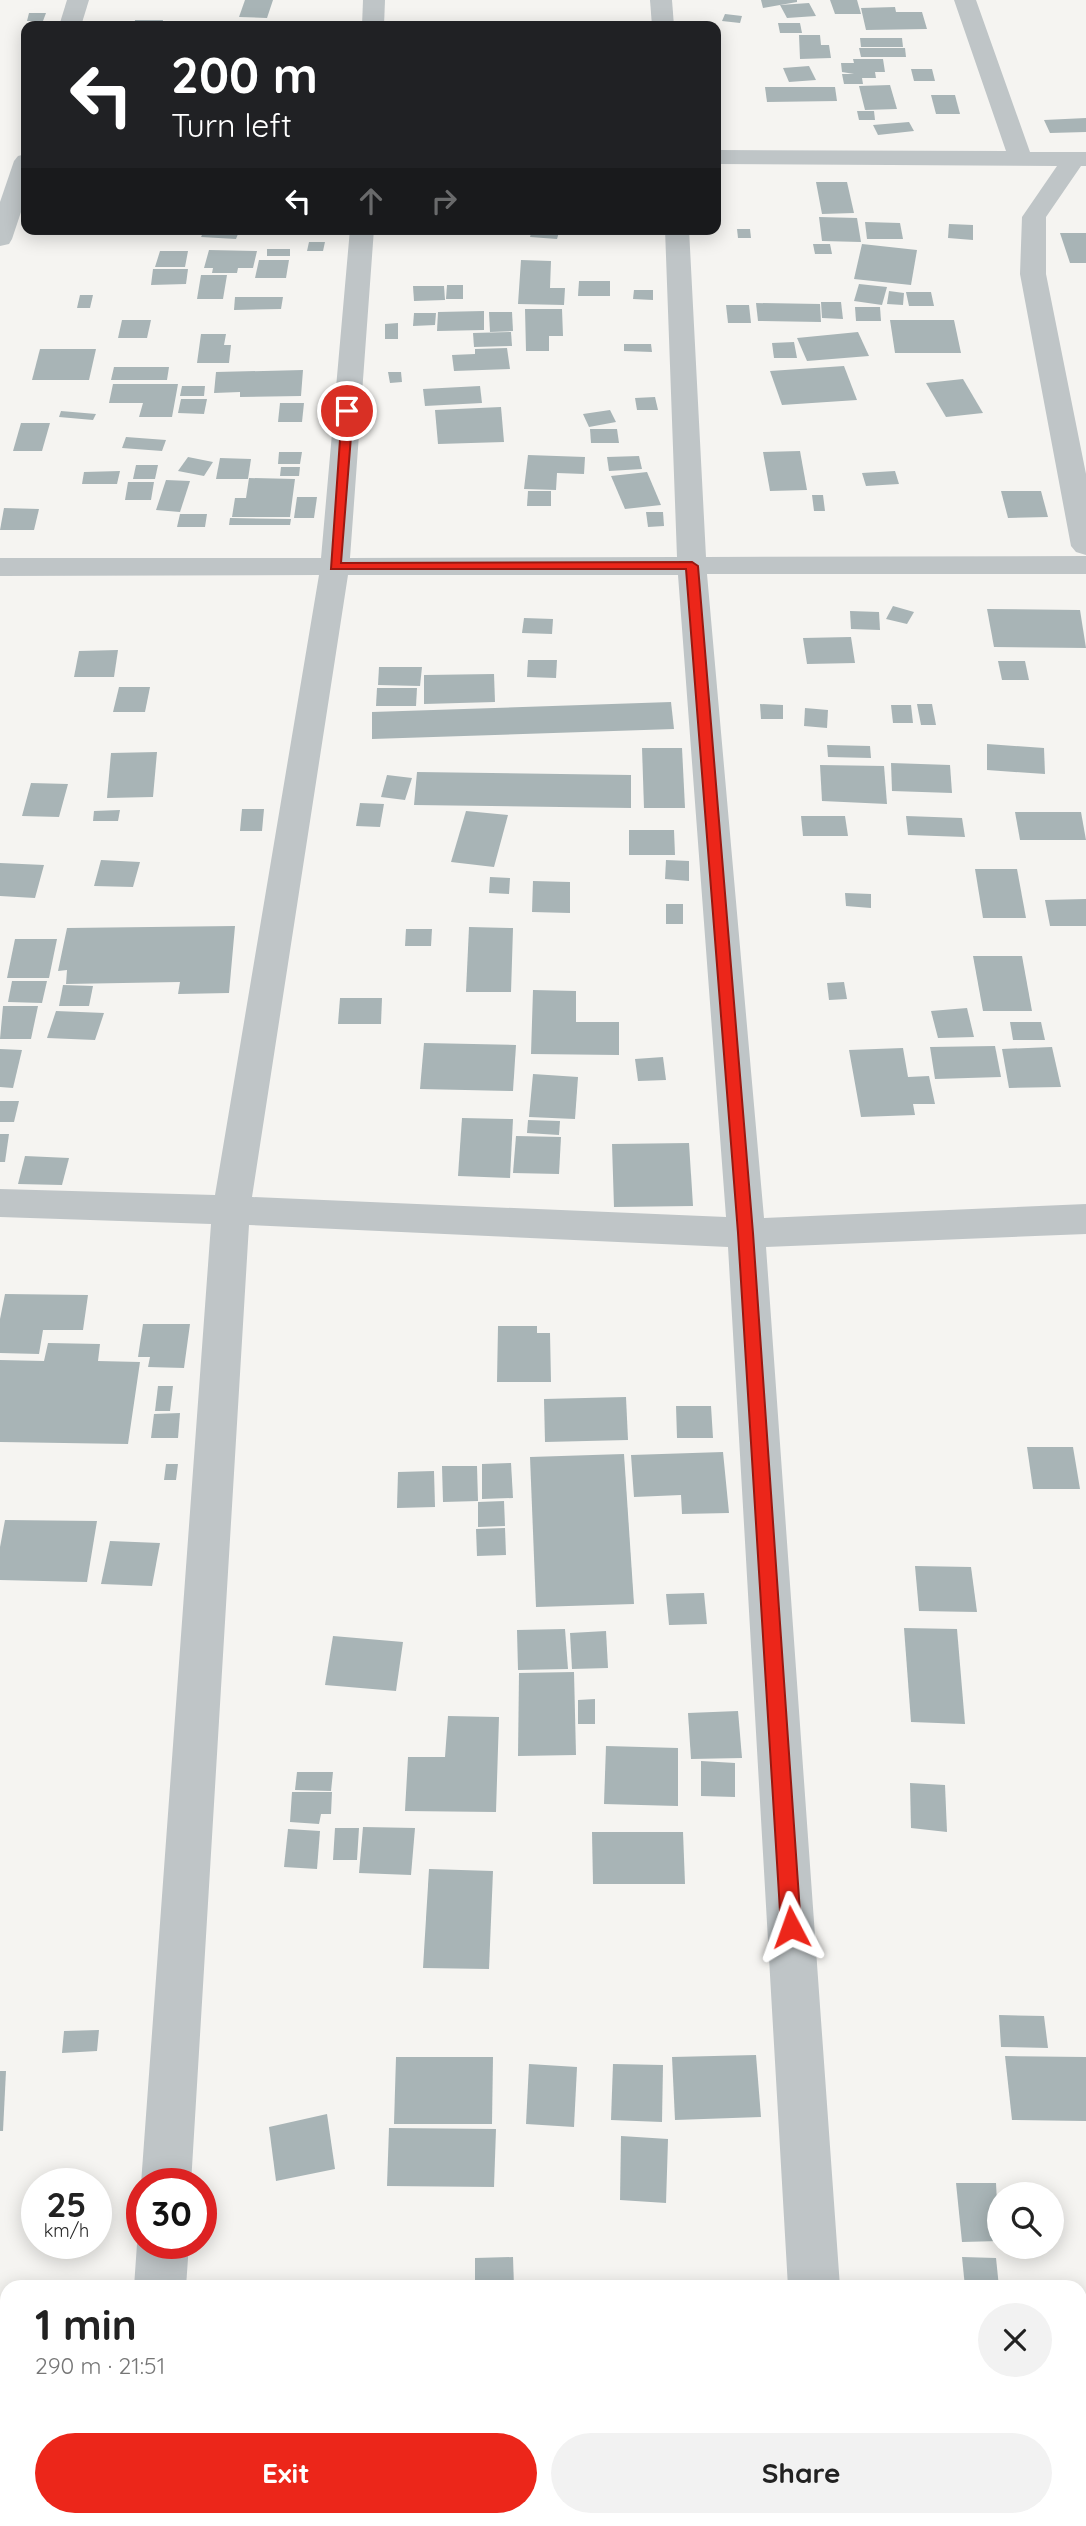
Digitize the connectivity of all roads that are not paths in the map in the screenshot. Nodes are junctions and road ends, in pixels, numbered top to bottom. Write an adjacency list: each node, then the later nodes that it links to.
1 (78, 0): 5 (street)
2 (374, 0): 6 (street)
3 (661, 0): 7 (street)
4 (965, 0): 12 (street)
5 (72, 21)
6 (373, 21)
7 (663, 21)
8 (0, 157): 10 (street)
9 (721, 157): 12 (street)
10 (21, 159)
11 (1080, 159): 12 (street); 17 (street)
12 (1021, 160)
13 (21, 174): 16 (street)
14 (362, 235): 19 (street)
15 (677, 235): 20 (street)
16 (0, 239)
17 (1086, 546)
18 (1086, 565): 20 (street)
19 (335, 566): 20 (street); 21 (street); 23 (street)
20 (692, 566): 25 (street)
21 (0, 567)
22 (0, 1203): 23 (street)
23 (231, 1210): 25 (street); 26 (street)
24 (1086, 1219): 25 (street)
25 (746, 1233): 29 (street)
26 (167, 2168)
27 (162, 2259): 28 (street)
28 (160, 2280)
29 (814, 2280)

